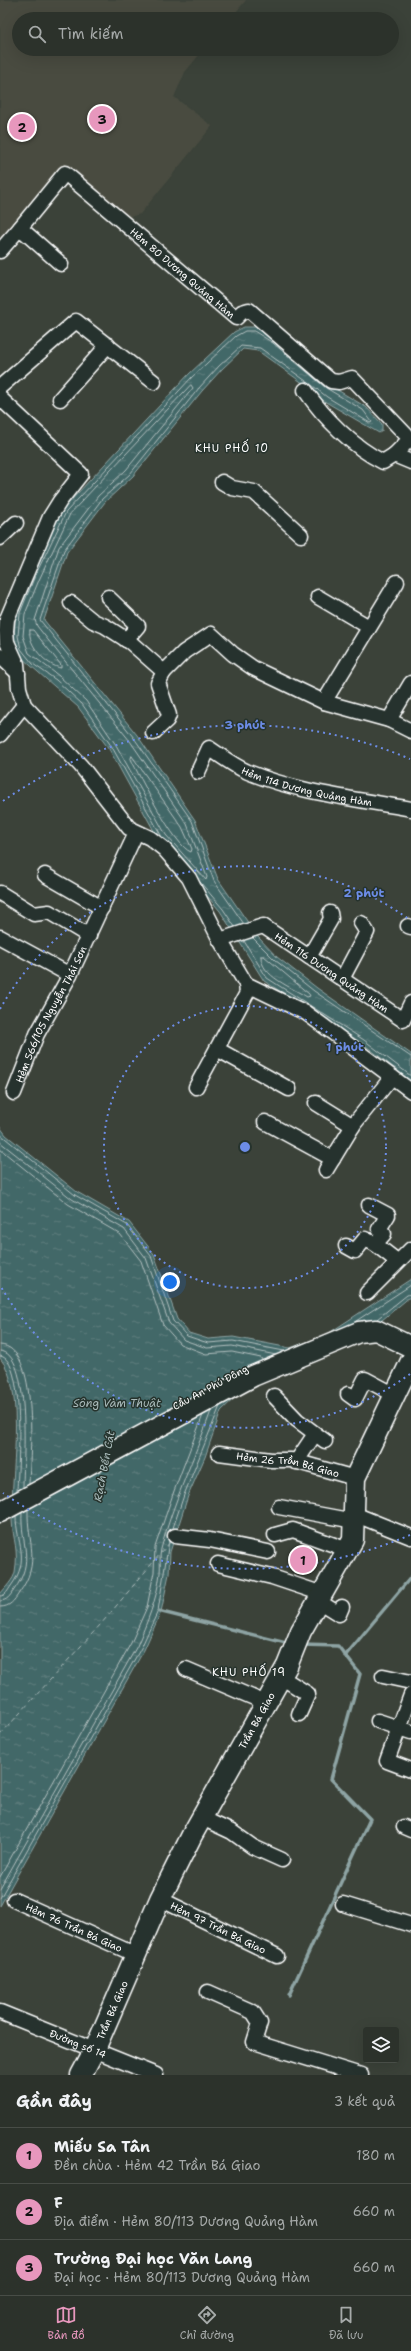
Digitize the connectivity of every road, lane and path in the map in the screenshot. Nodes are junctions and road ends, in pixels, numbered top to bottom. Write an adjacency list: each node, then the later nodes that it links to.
1 (20, 228): 2 (street); 3 (street); 10 (street, Hẻm 80 Dương Quảng Hàm)
2 (0, 251)
3 (61, 264)
4 (108, 345): 5 (street); 6 (street); 9 (street)
5 (154, 382)
6 (0, 387)
7 (305, 390): 11 (street, Hẻm 80 Dương Quảng Hàm)
8 (0, 398): 25 (street)
9 (60, 399)
10 (410, 438): 11 (street, Hẻm 80 Dương Quảng Hàm)
11 (394, 454): 12 (street)
12 (411, 462)
13 (222, 482): 15 (street)
14 (16, 523): 16 (street)
15 (301, 535)
16 (0, 538)
17 (397, 582): 21 (street)
18 (108, 597): 22 (street)
19 (318, 597): 21 (street)
20 (71, 603): 22 (street)
21 (369, 627): 27 (street)
22 (126, 640): 24 (street)
23 (0, 656): 25 (street)
24 (164, 672): 27 (street); 31 (street)
25 (19, 674): 28 (street)
26 (411, 683): 29 (street)
27 (324, 702): 29 (street)
28 (24, 705): 32 (street); 35 (street)
29 (389, 720): 30 (street)
30 (411, 731)
31 (153, 733)
32 (0, 735)
33 (198, 772): 34 (street, Hẻm 114 Dương Quảng Hàm)
34 (411, 809)
35 (136, 833): 38 (street, Hẻm 566/105 Nguyễn Thái Sơn); 43 (street)
36 (45, 875): 38 (street)
37 (0, 893): 41 (street, Hẻm 566/105 Nguyễn Thái Sơn)
38 (102, 908): 41 (street, Hẻm 566/105 Nguyễn Thái Sơn)
39 (330, 913): 44 (street)
40 (361, 923): 46 (street)
41 (89, 936): 45 (street, Hẻm 566/105 Nguyễn Thái Sơn)
42 (0, 937): 45 (street)
43 (220, 940): 44 (street, Hẻm 116 Dương Quảng Hàm); 47 (street)
44 (309, 957): 46 (street, Hẻm 116 Dương Quảng Hàm)
45 (70, 975): 54 (street, Hẻm 566/105 Nguyễn Thái Sơn)
46 (342, 979): 48 (street, Hẻm 116 Dương Quảng Hàm)
47 (246, 984): 49 (street); 50 (street)
48 (411, 1003)
49 (217, 1049): 51 (street); 52 (street)
50 (392, 1077): 53 (street); 57 (street)
51 (196, 1087)
52 (289, 1089)
53 (411, 1091)
54 (14, 1094)
55 (316, 1103): 57 (street)
56 (265, 1122): 57 (street)
57 (353, 1126)
58 (369, 1205): 59 (street)
59 (375, 1244): 60 (street); 62 (street)
60 (346, 1246)
61 (411, 1249): 62 (street)
62 (397, 1261): 63 (street)
63 (367, 1293)
64 (382, 1326): 65 (main road); 66 (main road); 74 (main road, Cầu An Phú Đông); 76 (main road, Cầu An Phú Đông)
65 (411, 1334)
66 (411, 1347)
67 (411, 1361): 69 (main road, Trần Bá Giao)
68 (348, 1394): 69 (street)
69 (395, 1394): 73 (main road, Trần Bá Giao)
70 (274, 1396): 72 (street)
71 (219, 1453): 72 (street, Hẻm 26 Trần Bá Giao)
72 (296, 1462): 73 (street, Hẻm 26 Trần Bá Giao)
73 (355, 1478): 77 (main road, Trần Bá Giao)
74 (0, 1499)
75 (279, 1507): 77 (street)
76 (0, 1512)
77 (354, 1518): 80 (street); 81 (main road, Trần Bá Giao)
78 (275, 1535): 81 (street)
79 (175, 1536): 82 (street)
80 (411, 1537)
81 (348, 1550): 84 (main road, Trần Bá Giao)
82 (268, 1552)
83 (218, 1564): 84 (street)
84 (320, 1597): 85 (street); 87 (main road, Trần Bá Giao)
85 (342, 1607)
86 (186, 1668): 91 (street)
87 (284, 1672): 91 (main road, Trần Bá Giao); 92 (street)
88 (383, 1676): 89 (street)
89 (411, 1682)
90 (411, 1695): 94 (street)
91 (266, 1703): 96 (main road, Trần Bá Giao)
92 (299, 1714)
93 (378, 1721): 94 (street)
94 (405, 1730): 95 (street)
95 (411, 1770)
96 (202, 1818): 97 (street); 98 (main road, Trần Bá Giao)
97 (282, 1860)
98 (160, 1899): 102 (main road, Trần Bá Giao); 103 (street, Hẻm 97 Trần Bá Giao)
99 (14, 1900): 102 (street, Hẻm 76 Trần Bá Giao)
100 (343, 1904): 101 (street)
101 (411, 1926)
102 (134, 1954): 106 (main road, Trần Bá Giao)
103 (277, 1956)
104 (208, 1992): 109 (street)
105 (0, 2012): 106 (street, Đường số 14)
106 (95, 2049): 107 (main road, Trần Bá Giao); 108 (street, Đường số 14)
107 (81, 2075)
108 (156, 2075)
109 (361, 2075)

